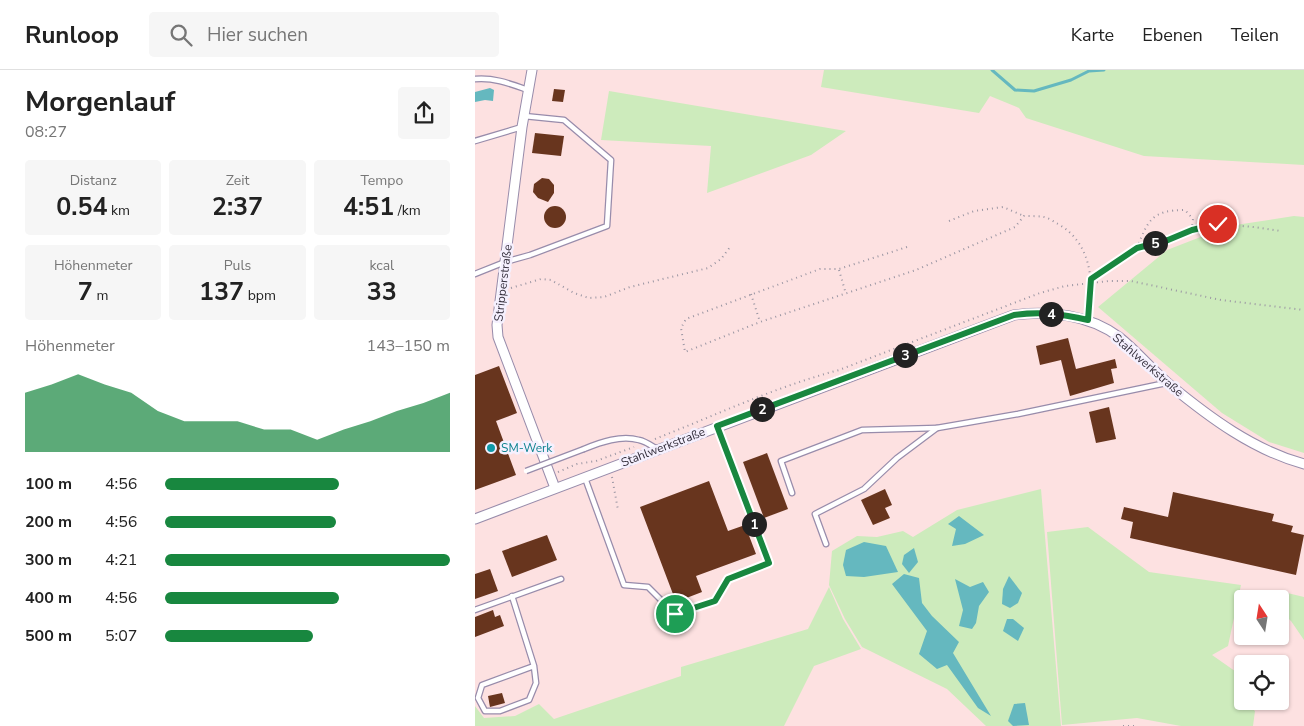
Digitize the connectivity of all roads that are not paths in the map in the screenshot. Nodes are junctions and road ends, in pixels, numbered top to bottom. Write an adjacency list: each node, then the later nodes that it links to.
1 (532, 70): 3 (street, Stripperstraße)
2 (475, 79): 3 (lane)
3 (528, 90): 4 (street, Stripperstraße)
4 (524, 116): 5 (street, Stripperstraße); 7 (lane)
5 (522, 127): 6 (lane); 7 (street, Stripperstraße)
6 (475, 141)
7 (505, 262): 8 (lane); 16 (street, Stripperstraße)
8 (475, 274)
9 (1167, 383): 10 (street, Stahlwerkstraße); 11 (lane); 13 (street, Stahlwerkstraße)
10 (717, 426): 12 (street, Stahlwerkstraße); 15 (lane)
11 (937, 428): 17 (lane); 19 (lane)
12 (657, 449): 14 (lane, bridge); 15 (street, Stahlwerkstraße)
13 (1304, 464)
14 (526, 470)
15 (584, 477): 16 (street, Stahlwerkstraße)
16 (555, 488): 18 (street, Stahlwerkstraße)
17 (792, 494)
18 (475, 519)
19 (826, 544)
20 (561, 579): 21 (lane)
21 (511, 596): 22 (lane); 23 (lane)
22 (475, 610)
23 (534, 666): 23 (lane)

